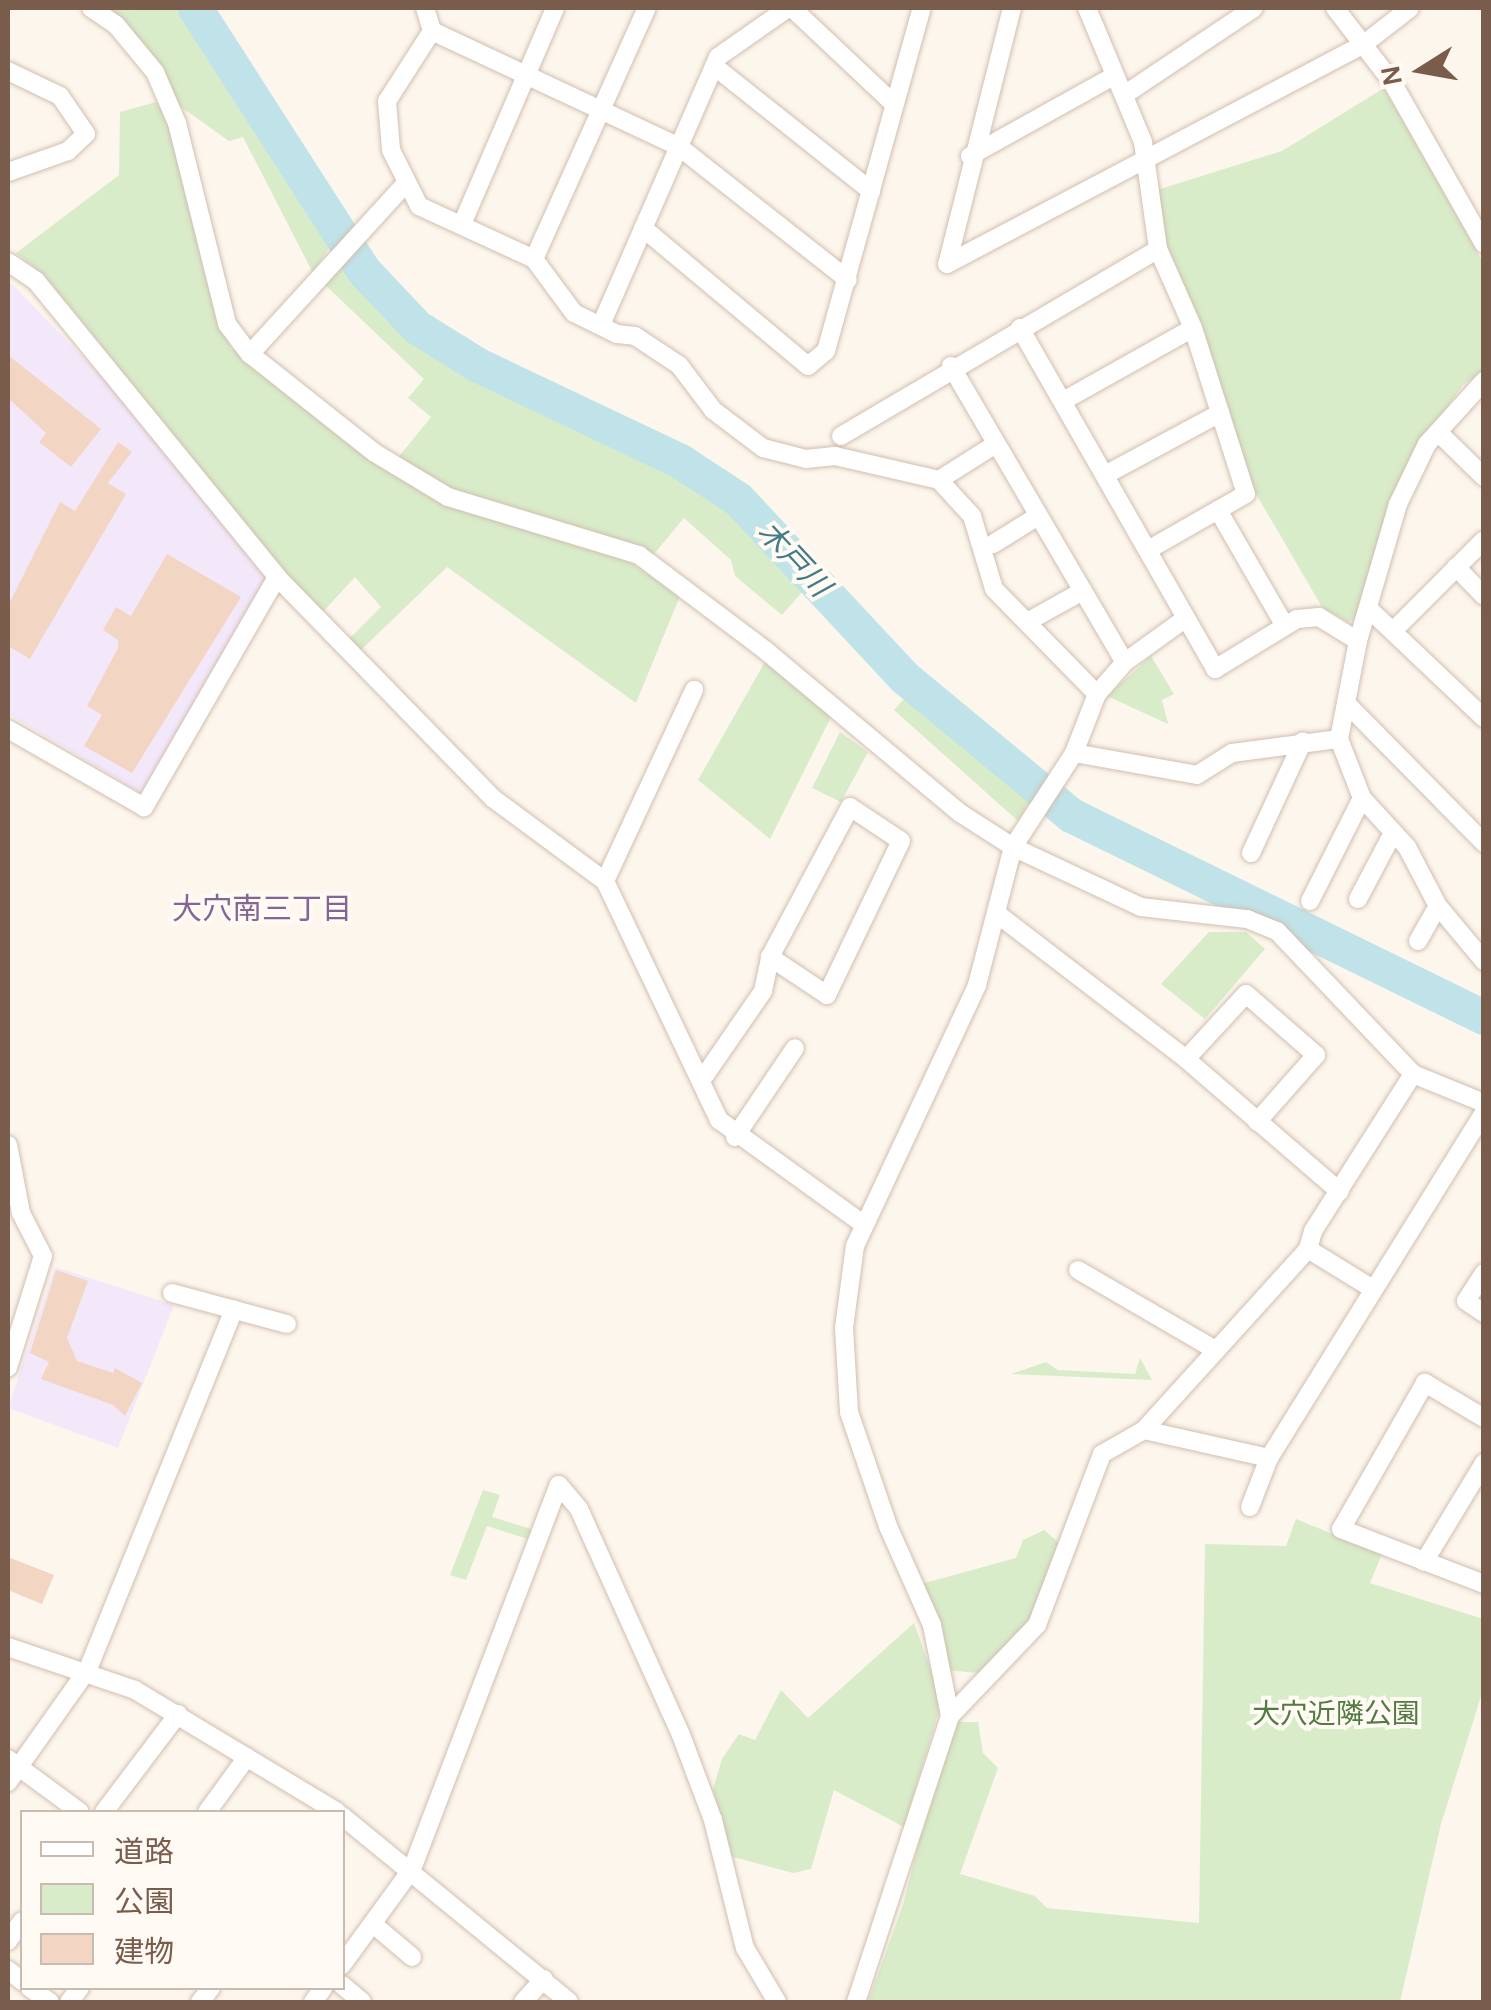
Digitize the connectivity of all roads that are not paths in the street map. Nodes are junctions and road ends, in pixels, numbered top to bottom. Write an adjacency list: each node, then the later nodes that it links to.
1 (91, 8): 37 (street)
2 (555, 8): 16 (street)
3 (647, 8): 20 (street)
4 (790, 8): 14 (street); 19 (street)
5 (1012, 8): 22 (street)
6 (1254, 8): 18 (street)
7 (1336, 8): 13 (street)
8 (1410, 8): 13 (street)
9 (422, 9): 12 (street)
10 (918, 9): 19 (street)
11 (1092, 10): 17 (street)
12 (432, 31): 16 (street); 26 (street)
13 (1364, 44): 23 (street); 29 (street)
14 (714, 66): 21 (street); 25 (street)
15 (8, 72): 24 (street)
16 (526, 76): 20 (street); 27 (street)
17 (1114, 76): 18 (street); 22 (street)
18 (1124, 95): 23 (street)
19 (894, 104): 25 (street)
20 (601, 111): 21 (street); 31 (street)
21 (678, 146): 28 (street); 33 (street)
22 (970, 156): 23 (street)
23 (1143, 156): 30 (street)
24 (8, 175)
25 (871, 190): 33 (street)
26 (394, 194): 27 (street); 37 (street)
27 (462, 222): 31 (street)
28 (642, 228): 33 (street); 34 (street)
29 (1484, 244)
30 (1158, 249): 35 (street); 36 (street)
31 (534, 259): 34 (street)
32 (8, 262): 54 (street)
33 (848, 280)
34 (601, 326): 47 (street)
35 (1020, 328): 38 (street); 40 (street)
36 (1194, 328): 40 (street); 41 (street)
37 (250, 354): 75 (street)
38 (951, 366): 43 (street); 44 (street)
39 (1484, 380): 42 (street)
40 (1063, 401): 45 (street)
41 (1220, 413): 45 (street); 48 (street)
42 (1438, 432): 46 (street); 57 (street)
43 (841, 436)
44 (996, 444): 47 (street); 49 (street)
45 (1105, 475): 52 (street)
46 (1484, 477)
47 (939, 480): 59 (street)
48 (1218, 510): 52 (street); 60 (street)
49 (1038, 516): 51 (street); 55 (street)
50 (1484, 540): 53 (street)
51 (993, 544)
52 (1148, 550): 58 (street)
53 (1456, 567): 56 (street); 61 (street)
54 (277, 577): 68 (street); 77 (street)
55 (1083, 592): 59 (street); 63 (street)
56 (1484, 596)
57 (1370, 610): 61 (street); 62 (street)
58 (1186, 618): 60 (street); 63 (street)
59 (1026, 622): 65 (street)
60 (1285, 626): 62 (street)
61 (1394, 630): 67 (street)
62 (1358, 641): 66 (street)
63 (1125, 662): 65 (street)
64 (694, 690): 77 (street)
65 (1097, 694): 71 (street)
66 (1346, 703): 69 (street); 74 (street)
67 (1484, 718)
68 (8, 728)
69 (1339, 739): 70 (street); 72 (street)
70 (1303, 742): 71 (street); 76 (street)
71 (1074, 753): 75 (street)
72 (1362, 798): 73 (street); 79 (street)
73 (1393, 832): 78 (street); 80 (street)
74 (1484, 842)
75 (1013, 848): 81 (street); 87 (street)
76 (1251, 853)
77 (604, 881): 88 (street)
78 (1358, 899)
79 (1310, 901)
80 (1438, 906): 82 (street); 84 (street)
81 (996, 912): 86 (street); 95 (street)
82 (1418, 941)
83 (770, 957): 83 (street); 88 (street)
84 (1484, 961)
85 (795, 1048): 92 (street)
86 (1186, 1059): 91 (street); 91 (street)
87 (1413, 1074): 89 (street); 94 (street)
88 (701, 1081): 92 (street)
89 (1484, 1103)
90 (1484, 1113): 99 (street)
91 (1257, 1122): 94 (street)
92 (736, 1137): 95 (street)
93 (8, 1144): 105 (street)
94 (1340, 1192): 96 (street)
95 (862, 1223): 116 (street)
96 (1308, 1249): 99 (street); 104 (street)
97 (1078, 1270): 104 (street)
98 (1484, 1273): 102 (street)
99 (1373, 1289): 108 (street)
100 (172, 1293): 101 (street)
101 (234, 1310): 103 (street); 114 (street)
102 (1484, 1313)
103 (287, 1324)
104 (1214, 1349): 107 (street)
105 (8, 1368)
106 (1484, 1418): 111 (street)
107 (1144, 1430): 108 (street); 116 (street)
108 (1269, 1458): 110 (street)
109 (1484, 1463): 111 (street)
110 (1250, 1507)
111 (1424, 1562): 112 (street)
112 (1484, 1584)
113 (8, 1648): 114 (street)
114 (88, 1669): 115 (street); 118 (street)
115 (178, 1714): 117 (street); 120 (street)
116 (950, 1716): 132 (street)
117 (247, 1757): 121 (street); 122 (street)
118 (11, 1769): 119 (street)
119 (77, 1810)
120 (106, 1810)
121 (208, 1810)
122 (333, 1810)
123 (345, 1818): 124 (street)
124 (412, 1870): 125 (street); 128 (street); 131 (street)
125 (372, 1924): 126 (street); 127 (street)
126 (412, 1957)
127 (345, 1962)
128 (544, 1979): 129 (street); 130 (street)
129 (524, 2002)
130 (570, 2002)
131 (777, 2002)
132 (856, 2002)

